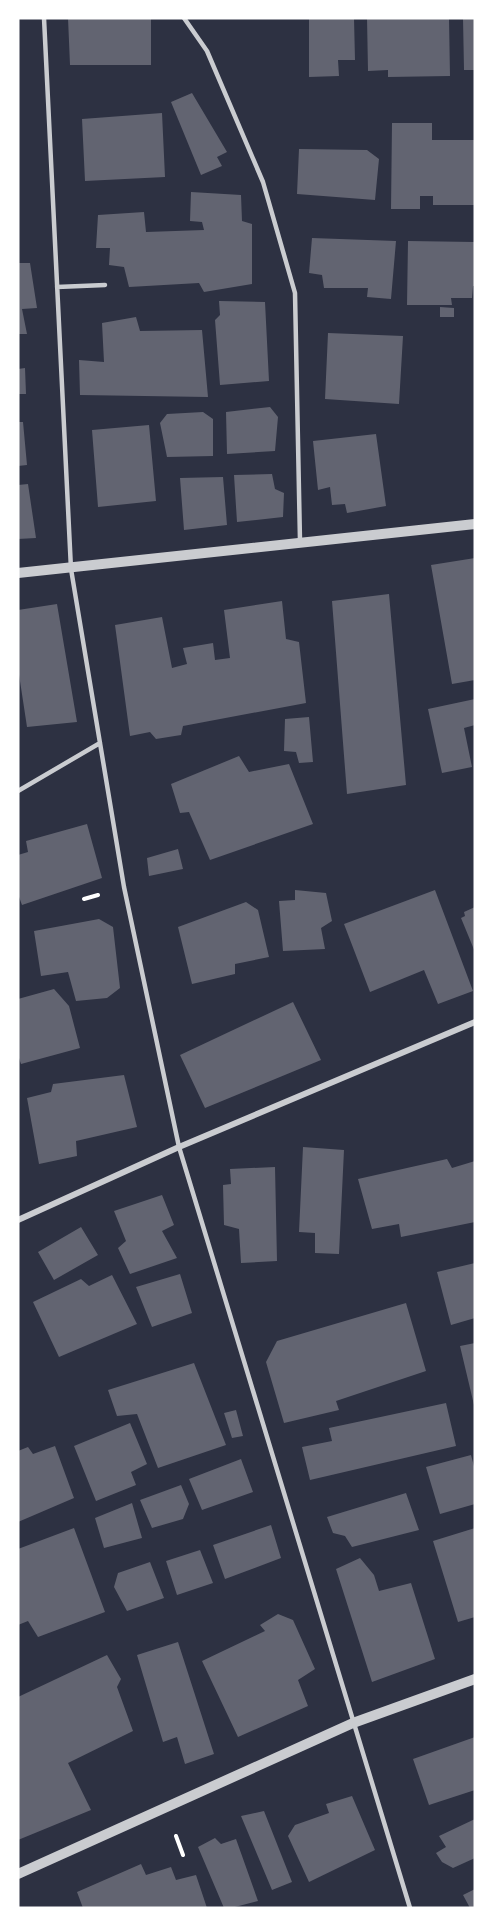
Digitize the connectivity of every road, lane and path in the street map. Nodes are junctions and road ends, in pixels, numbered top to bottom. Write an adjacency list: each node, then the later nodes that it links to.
1 (44, 18): 4 (lane)
2 (184, 18): 6 (lane)
3 (105, 285): 4 (lane)
4 (57, 287): 7 (lane)
5 (475, 524): 6 (street)
6 (300, 542): 7 (street)
7 (71, 569): 8 (street); 9 (lane)
8 (18, 573)
9 (100, 742): 10 (lane); 12 (lane)
10 (18, 790)
11 (475, 1022): 12 (street)
12 (179, 1147): 13 (street); 15 (lane)
13 (18, 1220)
14 (475, 1679): 15 (street)
15 (353, 1723): 16 (street); 17 (lane)
16 (18, 1874)
17 (410, 1908)

